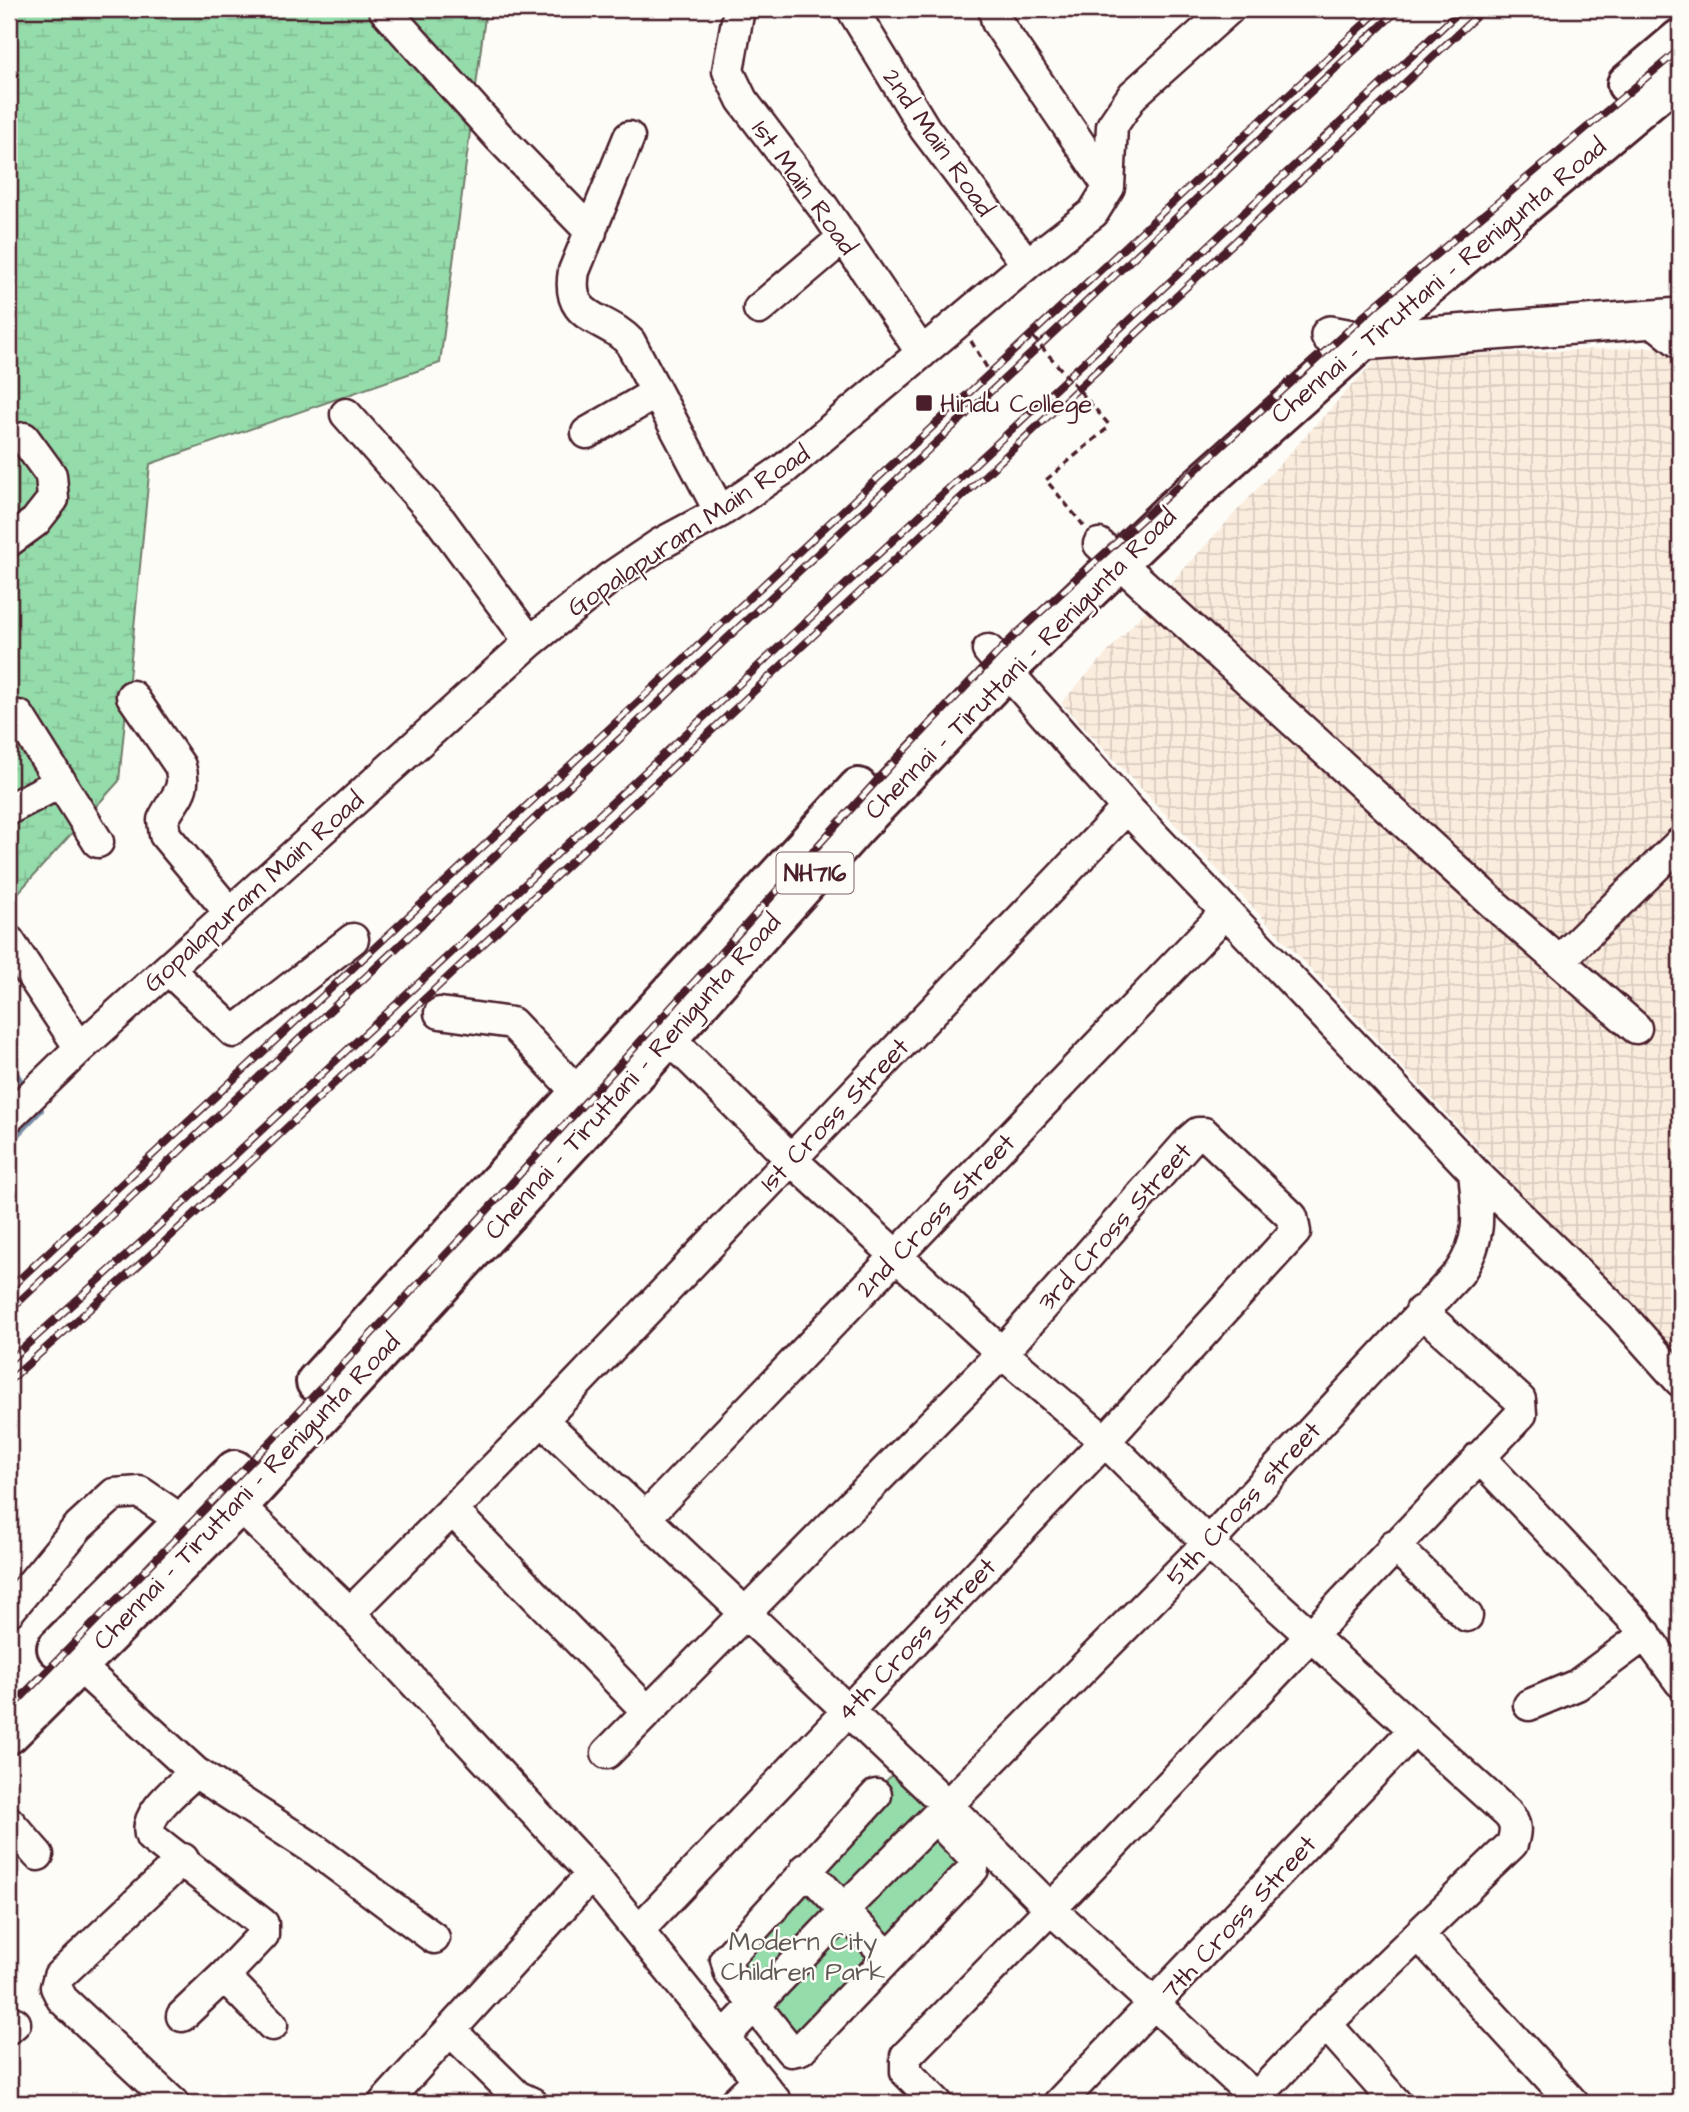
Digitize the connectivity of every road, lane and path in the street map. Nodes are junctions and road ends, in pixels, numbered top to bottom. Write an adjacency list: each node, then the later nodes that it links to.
1 (384, 9): 10 (street)
2 (739, 9): 11 (street, 1st Main Road)
3 (994, 9): 9 (street)
4 (1229, 9): 9 (street)
5 (853, 13): 12 (street, 2nd Main Road)
6 (1680, 39): 16 (highway, Chennai - Tiruttani - Renigunta Road / NH716)
7 (1680, 74): 16 (highway, Chennai - Tiruttani - Renigunta Road / NH716)
8 (629, 137): 10 (street)
9 (1110, 187): 12 (street, Gopalapuram Main Road)
10 (591, 232): 19 (street)
11 (844, 237): 13 (street); 18 (street, 1st Main Road)
12 (1027, 264): 15 (street, Gopalapuram Main Road)
13 (759, 309)
14 (1665, 318): 16 (main road); 17 (street)
15 (959, 322): 18 (street, Gopalapuram Main Road); 25 (path, bridge)
16 (1346, 337): 25 (highway, Chennai - Tiruttani - Renigunta Road / NH716)
17 (1680, 343)
18 (922, 353): 23 (street, Gopalapuram Main Road)
19 (656, 393): 21 (street); 23 (street)
20 (346, 414): 26 (street)
21 (587, 433)
22 (24, 438): 24 (street)
23 (720, 512): 26 (street, Gopalapuram Main Road)
24 (9, 541)
25 (1108, 553): 27 (highway, Chennai - Tiruttani - Renigunta Road / NH716); 39 (street)
26 (530, 642): 36 (street, Gopalapuram Main Road)
27 (998, 659): 31 (street); 42 (highway, Chennai - Tiruttani - Renigunta Road / NH716)
28 (132, 696): 36 (street)
29 (19, 716): 30 (street)
30 (61, 782): 32 (street); 33 (street)
31 (1127, 808): 35 (street); 47 (street, 1st Cross Street)
32 (9, 809)
33 (98, 842)
34 (1680, 843): 39 (street)
35 (1226, 912): 48 (street); 49 (street, 2nd Cross Street)
36 (230, 913): 40 (street, Gopalapuram Main Road)
37 (354, 939): 40 (street)
38 (9, 941): 44 (street)
39 (1559, 961): 43 (street)
40 (168, 969): 44 (street, Gopalapuram Main Road)
41 (440, 1013): 45 (street)
42 (659, 1028): 45 (highway, Chennai - Tiruttani - Renigunta Road / NH716); 47 (street); 57 (highway, Chennai - Tiruttani - Renigunta Road / NH716)
43 (1636, 1028)
44 (79, 1048): 46 (street, Gopalapuram Main Road)
45 (579, 1094): 57 (highway, Chennai - Tiruttani - Renigunta Road / NH716)
46 (9, 1117)
47 (791, 1159): 49 (street); 54 (street, 1st Cross Street)
48 (1474, 1172): 50 (street, 5th Cross street); 53 (street)
49 (896, 1256): 52 (street); 59 (street, 2nd Cross Street)
50 (1420, 1311): 56 (street); 61 (street, 5th Cross street)
51 (1192, 1346): 52 (street, 3rd Cross Street); 55 (street, 4th Cross Street)
52 (1002, 1353): 55 (street); 64 (street)
53 (1680, 1381)
54 (542, 1420): 58 (street, 1st Cross Street); 59 (street)
55 (1104, 1441): 61 (street); 73 (street, 4th Cross Street)
56 (1479, 1457): 62 (street); 67 (street)
57 (230, 1496): 60 (highway, Chennai - Tiruttani - Renigunta Road / NH716); 65 (street); 69 (highway, Chennai - Tiruttani - Renigunta Road / NH716)
58 (452, 1510): 65 (street, 1st Cross Street); 74 (street)
59 (645, 1518): 64 (street)
60 (184, 1522): 63 (street); 71 (highway, Chennai - Tiruttani - Renigunta Road / NH716)
61 (1208, 1543): 68 (street); 81 (street, 5th Cross street)
62 (1394, 1545): 66 (street); 68 (street)
63 (9, 1611)
64 (746, 1613): 73 (street); 74 (street)
65 (350, 1614): 86 (street)
66 (1467, 1616)
67 (1646, 1634): 70 (street); 72 (street)
68 (1308, 1635): 75 (street); 87 (street)
69 (78, 1665): 76 (highway, Chennai - Tiruttani - Renigunta Road / NH716); 78 (street)
70 (1680, 1682)
71 (9, 1697)
72 (1529, 1705)
73 (847, 1710): 81 (street); 89 (street, 4th Cross Street)
74 (648, 1712): 77 (street)
75 (1415, 1729): 90 (street); 95 (street, 7th Cross Street)
76 (9, 1734)
77 (607, 1753)
78 (195, 1772): 84 (street); 91 (street)
79 (906, 1788): 81 (street)
80 (876, 1795): 85 (street)
81 (941, 1811): 87 (street); 88 (street, 5th Cross street); 92 (street)
82 (9, 1822): 83 (street)
83 (38, 1855)
84 (183, 1859): 93 (street); 104 (street)
85 (806, 1869): 88 (street); 94 (street)
86 (592, 1874): 89 (street); 99 (street)
87 (1051, 1909): 95 (street); 108 (street)
88 (844, 1910): 92 (street); 94 (street, 5th Cross street)
89 (638, 1931): 100 (street)
90 (1419, 1935): 97 (street); 111 (street)
91 (434, 1938)
92 (888, 1957): 94 (street)
93 (224, 1976): 96 (street); 98 (street)
94 (756, 2003): 100 (street, 5th Cross street)
95 (1156, 2003): 103 (street); 109 (street, 7th Cross Street)
96 (182, 2016)
97 (1326, 2024): 103 (street); 110 (street)
98 (272, 2025)
99 (450, 2031): 102 (street); 105 (street)
100 (724, 2037): 101 (street)
101 (757, 2081): 106 (street); 107 (street)
102 (520, 2101)
103 (1254, 2101)
104 (173, 2103)
105 (384, 2103)
106 (734, 2103)
107 (777, 2103)
108 (937, 2103)
109 (1059, 2103)
110 (1396, 2103)
111 (1573, 2103)

